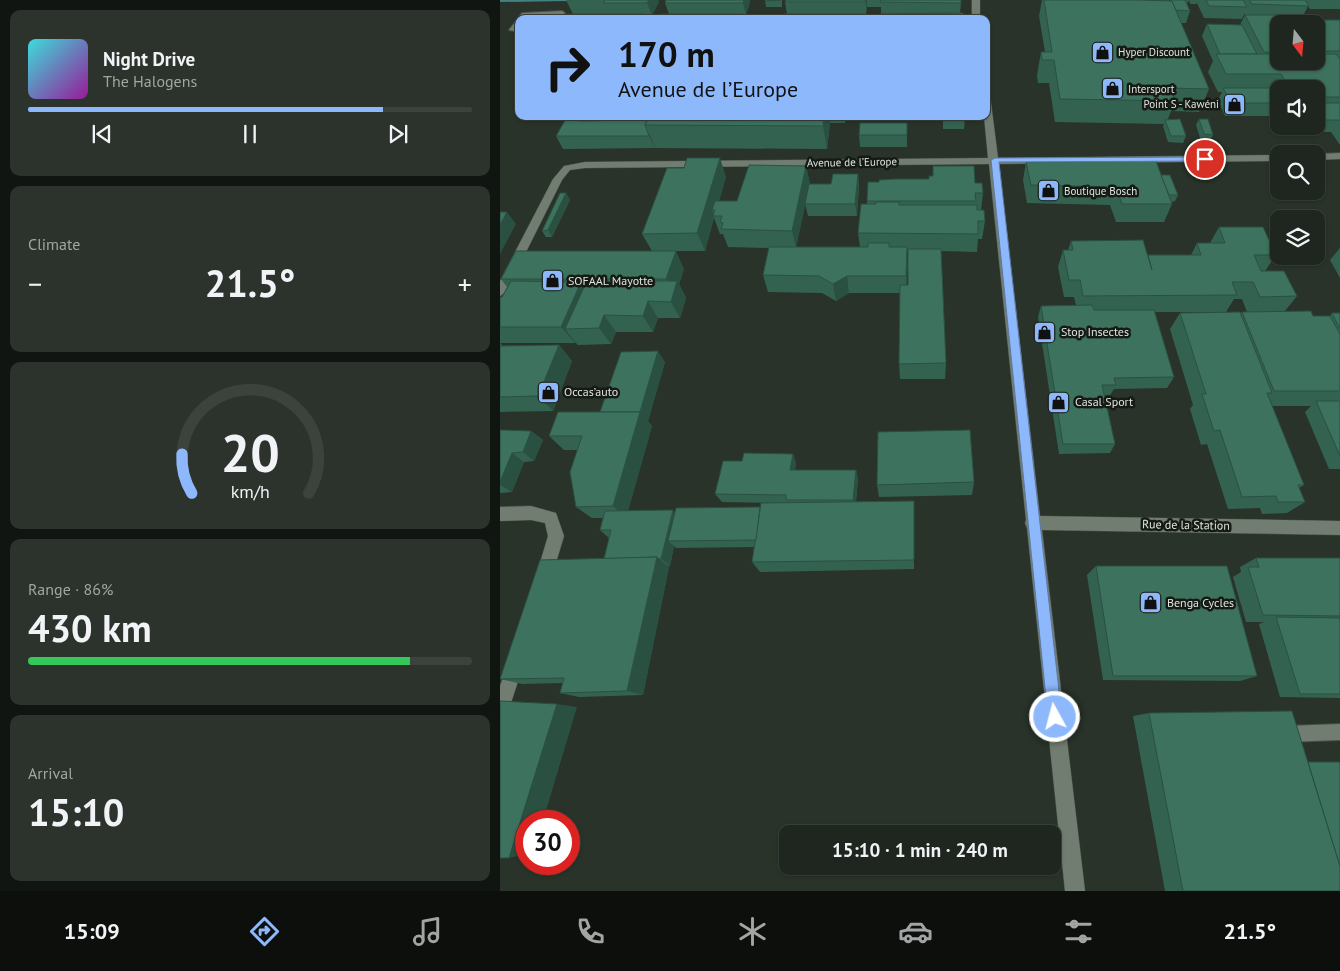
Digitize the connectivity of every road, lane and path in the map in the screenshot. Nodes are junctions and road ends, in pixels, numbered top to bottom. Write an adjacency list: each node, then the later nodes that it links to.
1 (976, 0): 4 (street)
2 (523, 15): 3 (lane)
3 (561, 15)
4 (976, 15)
5 (989, 120): 9 (street)
6 (1340, 156): 7 (street)
7 (1325, 157)
8 (1270, 158): 9 (street, Avenue de l’Europe)
9 (995, 160): 10 (street, Avenue de l’Europe); 12 (street)
10 (500, 292)
11 (500, 514): 14 (street)
12 (1032, 523): 13 (street, Rue de la Station); 19 (street)
13 (1340, 528)
14 (539, 591)
15 (521, 647): 16 (street)
16 (500, 712)
17 (1340, 732): 18 (lane)
18 (1287, 734)
19 (1074, 882)

